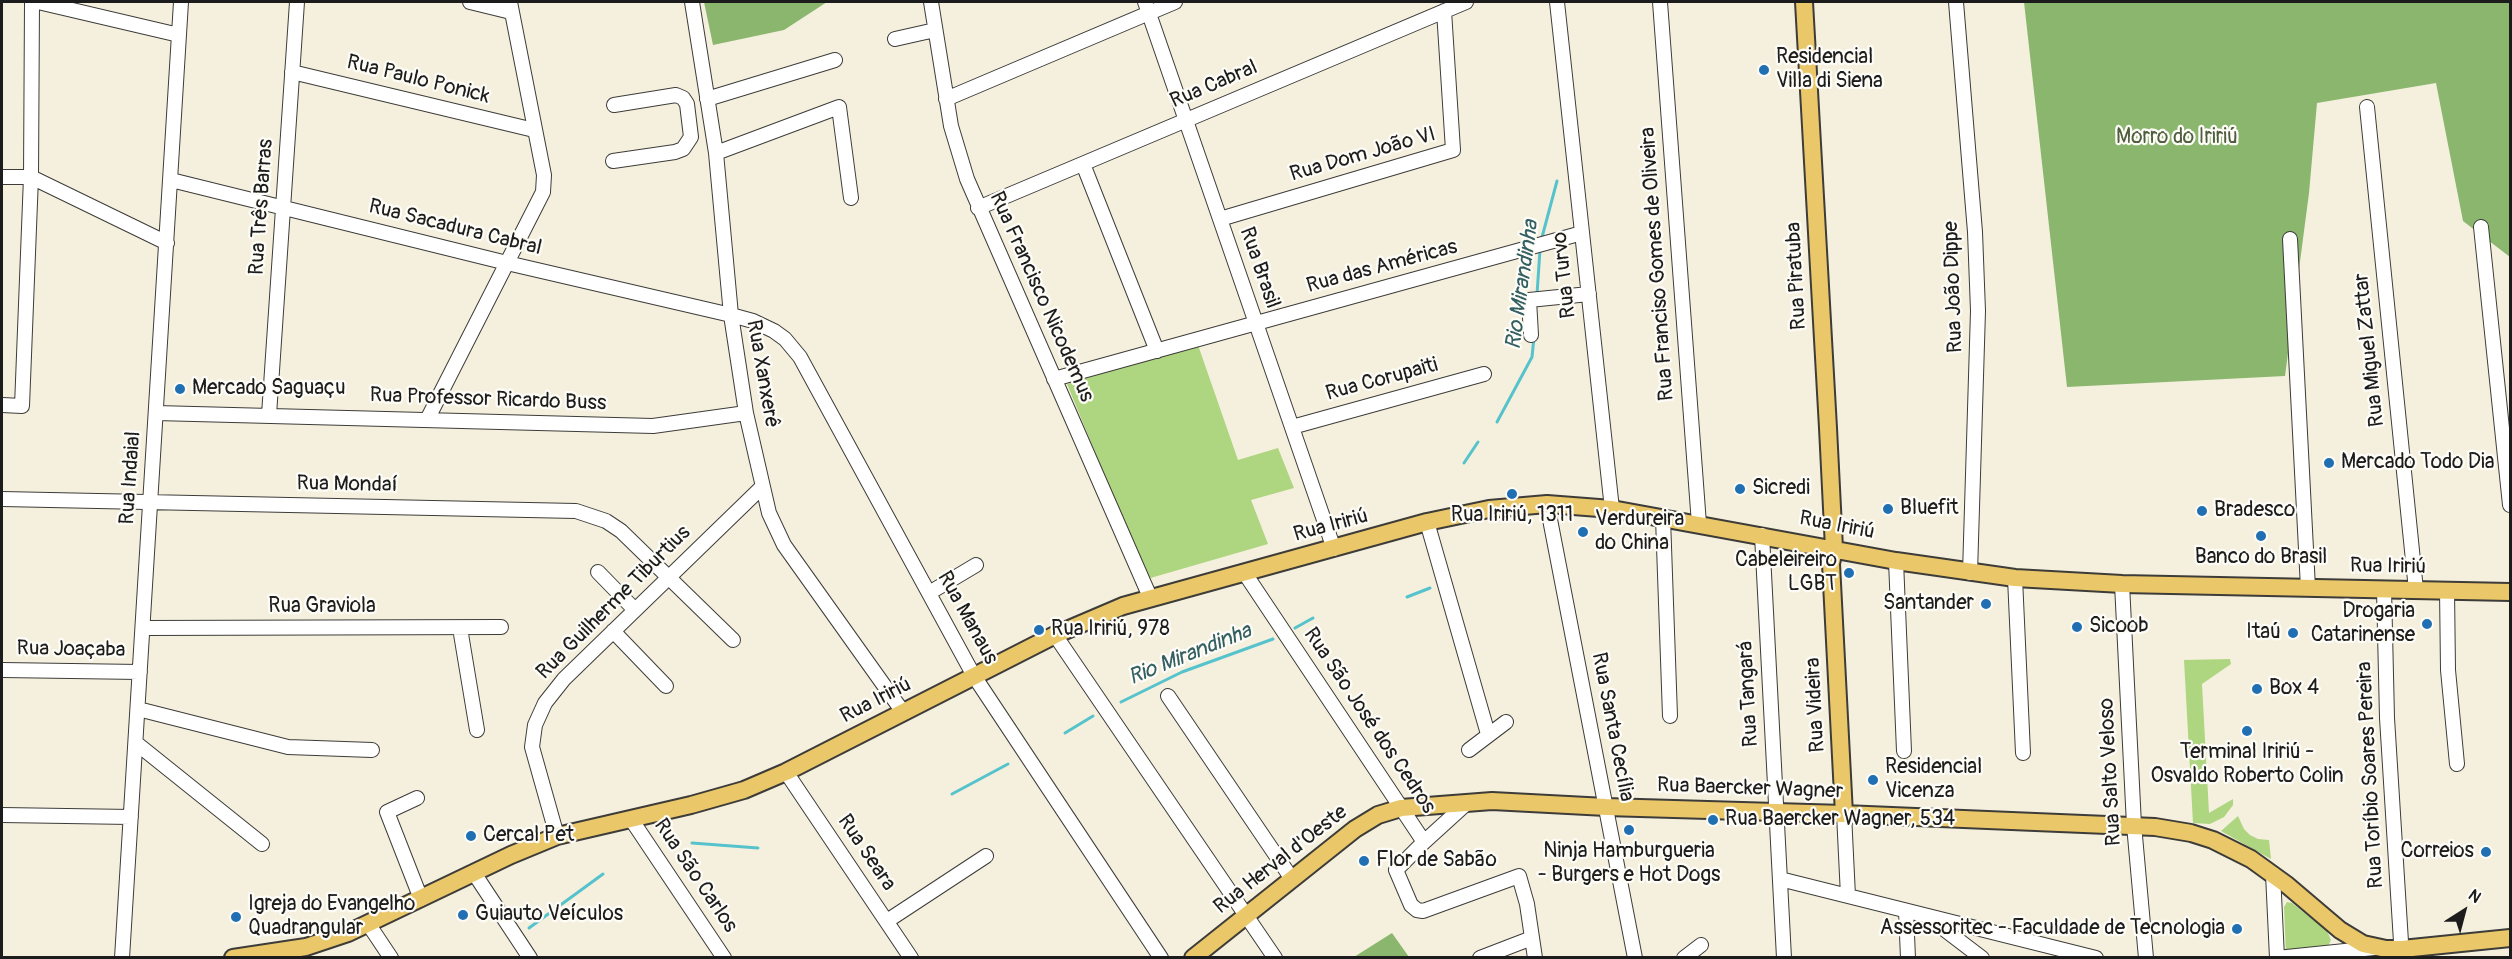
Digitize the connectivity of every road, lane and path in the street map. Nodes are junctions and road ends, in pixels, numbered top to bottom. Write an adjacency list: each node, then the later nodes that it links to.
1 (32, 2): 34 (street)
2 (38, 2): 18 (street)
3 (182, 2): 18 (street, Rua Indaial)
4 (297, 2): 21 (street, Rua Três Barras)
5 (470, 2): 14 (street)
6 (692, 2): 22 (street, Rua Xanxerê)
7 (930, 2): 17 (street, Rua Francisco Nicodemus)
8 (1175, 2): 15 (street)
9 (1466, 2): 16 (street, Rua Cabral)
10 (1557, 2): 41 (street, Rua Turvo)
11 (1660, 2): 66 (street, Rua Franciso Gomes de Oliveira)
12 (1803, 2): 68 (main road, Rua Piratuba)
13 (1956, 2): 74 (street, Rua João Dippe)
14 (511, 7): 28 (street)
15 (1147, 7): 23 (street); 26 (street, Rua Brasil)
16 (1444, 11): 26 (street, Rua Cabral); 39 (street, Rua Dom João VI)
17 (935, 30): 19 (street); 23 (street, Rua Francisco Nicodemus)
18 (179, 35): 35 (street, Rua Indaial)
19 (895, 39)
20 (835, 60): 22 (street)
21 (292, 72): 28 (street, Rua Paulo Ponick); 37 (street, Rua Três Barras)
22 (707, 99): 27 (street, Rua Xanxerê)
23 (946, 99): 38 (street, Rua Francisco Nicodemus)
24 (614, 105): 29 (street)
25 (2367, 107): 80 (street, Rua Miguel Zattar)
26 (1186, 120): 32 (street, Rua Cabral); 39 (street, Rua Brasil)
27 (711, 125): 29 (street); 30 (street, Rua Xanxerê)
28 (534, 130): 44 (street)
29 (690, 130): 31 (street)
30 (716, 153): 36 (street); 46 (street, Rua Xanxerê)
31 (613, 161)
32 (1083, 164): 38 (street, Rua Cabral); 49 (street)
33 (2, 177): 34 (street)
34 (31, 177): 43 (street); 52 (street)
35 (171, 180): 37 (street, Rua Sacadura Cabral); 43 (street, Rua Indaial)
36 (851, 198)
37 (283, 208): 44 (street, Rua Sacadura Cabral); 55 (street, Rua Três Barras)
38 (978, 208): 51 (street, Rua Francisco Nicodemus)
39 (1220, 219): 47 (street, Rua Brasil)
40 (2481, 227): 62 (street)
41 (1582, 233): 45 (street, Rua Turvo); 47 (street, Rua das Américas)
42 (2290, 239): 78 (street)
43 (167, 243): 53 (street, Rua Indaial)
44 (507, 263): 46 (street, Rua Sacadura Cabral); 56 (street)
45 (1588, 294): 48 (street); 63 (street, Rua Turvo)
46 (731, 315): 54 (street, Rua Xanxerê); 83 (street, Rua Manaus)
47 (1256, 323): 49 (street, Rua das Américas); 57 (street, Rua Brasil)
48 (1531, 335)
49 (1157, 351): 51 (street, Rua das Américas)
50 (1484, 374): 57 (street, Rua Corupaiti)
51 (1054, 379): 84 (street, Rua Francisco Nicodemus)
52 (2, 405)
53 (156, 412): 55 (street, Rua Professor Ricardo Buss); 60 (street, Rua Indaial)
54 (746, 413): 56 (street, Rua Professor Ricardo Buss); 58 (street, Rua Xanxerê)
55 (269, 415): 56 (street, Rua Professor Ricardo Buss)
56 (428, 418)
57 (1292, 427): 69 (street, Rua Brasil)
58 (762, 487): 75 (street, Rua Guilherme Tiburtius); 98 (street, Rua Xanxerê)
59 (2, 499): 60 (street, Rua Mondaí)
60 (151, 502): 75 (street, Rua Mondaí); 87 (street, Rua Indaial)
61 (1547, 504): 63 (main road, Rua Iririú); 65 (main road, Rua Iririú); 112 (street, Rua Santa Cecília)
62 (2511, 505)
63 (1612, 509): 64 (main road, Rua Iririú)
64 (1663, 518): 66 (main road, Rua Iririú); 99 (street)
65 (1427, 522): 69 (main road, Rua Iririú); 102 (street)
66 (1699, 524): 67 (main road, Rua Iririú)
67 (1762, 535): 68 (main road, Rua Iririú); 114 (street, Rua Tangará)
68 (1834, 548): 70 (main road, Rua Iririú); 115 (main road, Rua Videira)
69 (1334, 549): 73 (main road, Rua Iririú)
70 (1896, 561): 74 (main road, Rua Iririú); 106 (street)
71 (976, 565): 83 (street)
72 (598, 572): 85 (street)
73 (1244, 572): 84 (main road, Rua Iririú); 113 (street, Rua São José dos Cedros)
74 (1970, 573): 76 (main road, Rua Iririú)
75 (669, 576): 85 (street, Rua Guilherme Tiburtius); 91 (street, Rua Mondaí)
76 (2015, 578): 77 (main road, Rua Iririú); 107 (street)
77 (2122, 584): 78 (main road, Rua Iririú); 119 (street, Rua Salto Veloso)
78 (2308, 588): 79 (main road, Rua Iririú)
79 (2384, 589): 80 (main road, Rua Iririú); 139 (street, Rua Toríbio Soares Pereira)
80 (2416, 590): 81 (main road, Rua Iririú)
81 (2446, 590): 82 (main road, Rua Iririú); 108 (street)
82 (2511, 591)
83 (929, 593): 94 (street, Rua Manaus)
84 (1150, 597): 90 (main road, Rua Iririú)
85 (635, 610): 89 (street, Rua Guilherme Tiburtius)
86 (501, 627): 88 (street, Rua Graviola)
87 (143, 628): 88 (street, Rua Graviola); 93 (street, Rua Indaial)
88 (460, 628): 101 (street)
89 (613, 631): 95 (street); 120 (street, Rua Guilherme Tiburtius)
90 (1055, 635): 94 (main road, Rua Iririú); 131 (street)
91 (733, 640)
92 (2, 670): 93 (street, Rua Joaçaba)
93 (140, 672): 97 (street, Rua Indaial)
94 (974, 676): 98 (main road, Rua Iririú); 146 (street, Rua Manaus)
95 (666, 686)
96 (1168, 696): 126 (street)
97 (138, 709): 103 (street, Rua Indaial); 104 (street)
98 (903, 712): 109 (main road, Rua Iririú)
99 (1670, 716)
100 (1506, 722): 102 (street)
101 (477, 730)
102 (1488, 734): 105 (street)
103 (136, 743): 117 (street, Rua Indaial); 122 (street)
104 (372, 750)
105 (1469, 750)
106 (1904, 751)
107 (2023, 753)
108 (2457, 764)
109 (786, 772): 118 (main road, Rua Iririú); 133 (street, Rua Seara)
110 (417, 798): 129 (street)
111 (1468, 802): 112 (main road, Rua Baercker Wagner); 113 (main road, Rua Baercker Wagner); 121 (street)
112 (1606, 807): 114 (main road, Rua Baercker Wagner); 151 (street, Rua Santa Cecília)
113 (1401, 808): 121 (street, Rua São José dos Cedros); 126 (main road, Rua Herval d'Oeste)
114 (1776, 812): 115 (main road, Rua Baercker Wagner); 127 (street, Rua Tangará)
115 (1844, 814): 119 (main road, Rua Baercker Wagner); 128 (street, Rua Videira)
116 (2, 815): 117 (street)
117 (131, 818): 140 (street, Rua Indaial)
118 (631, 819): 120 (main road, Rua Iririú); 144 (street, Rua São Carlos)
119 (2134, 825): 125 (main road, Rua Baercker Wagner); 157 (street, Rua Salto Veloso)
120 (557, 836): 124 (main road, Rua Iririú)
121 (1424, 842): 135 (street, Rua São José dos Cedros)
122 (262, 844)
123 (986, 856): 133 (street)
124 (474, 873): 129 (main road, Rua Iririú); 143 (street)
125 (2272, 874): 138 (main road, Rua Baercker Wagner); 158 (street)
126 (1292, 879): 131 (main road, Rua Herval d'Oeste)
127 (1780, 879): 128 (street); 153 (street, Rua Tangará)
128 (1848, 896): 130 (street)
129 (421, 899): 134 (main road, Rua Iririú)
130 (1906, 911): 132 (street); 154 (street)
131 (1246, 915): 147 (main road, Rua Herval d'Oeste); 148 (street)
132 (1925, 915): 155 (street); 156 (street)
133 (886, 921): 145 (street, Rua Seara)
134 (369, 925): 141 (main road, Rua Iririú); 142 (street)
135 (1532, 938): 149 (street); 150 (street, Rua São José dos Cedros)
136 (2511, 938): 139 (main road)
137 (1701, 945): 152 (street)
138 (2375, 948): 139 (main road); 158 (street)
139 (2402, 953)
140 (122, 957)
141 (233, 957)
142 (391, 957)
143 (530, 957)
144 (724, 957)
145 (911, 957)
146 (1161, 957)
147 (1193, 957)
148 (1275, 957)
149 (1480, 957)
150 (1535, 957)
151 (1635, 957)
152 (1684, 957)
153 (1784, 957)
154 (1908, 957)
155 (1982, 957)
156 (2096, 957)
157 (2146, 957)
158 (2277, 957)

